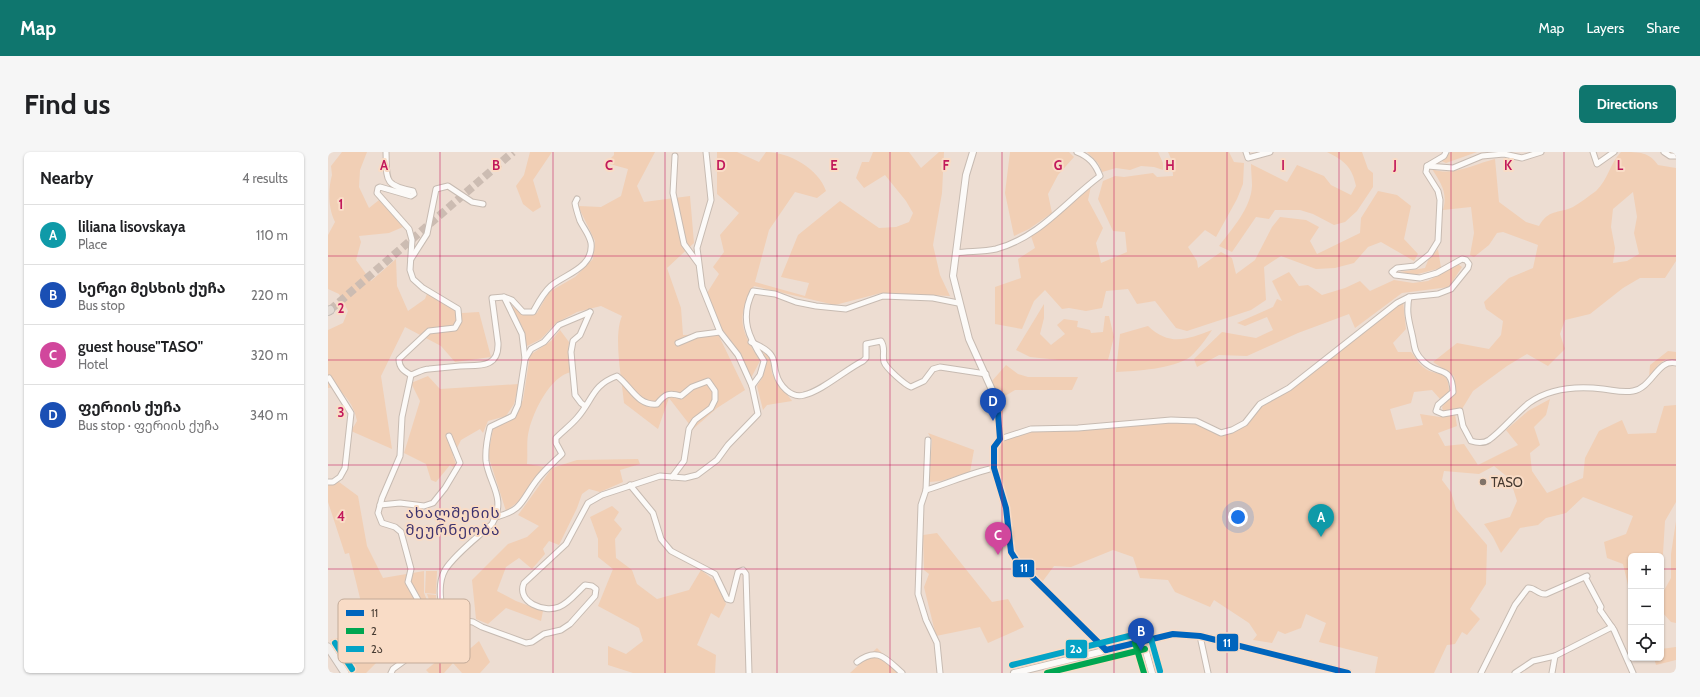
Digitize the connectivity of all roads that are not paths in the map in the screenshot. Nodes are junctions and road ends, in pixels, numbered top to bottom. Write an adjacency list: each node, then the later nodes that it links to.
1 (386, 152): 18 (street)
2 (706, 152): 19 (street)
3 (973, 152): 17 (street)
4 (1076, 152): 17 (street)
5 (1246, 152): 6 (street)
6 (1270, 152)
7 (1446, 152): 14 (street)
8 (1541, 152): 14 (street)
9 (1593, 152): 10 (street)
10 (1614, 152)
11 (1664, 152): 13 (street)
12 (676, 156): 19 (street)
13 (1676, 156)
14 (1427, 166): 21 (street)
15 (577, 199): 20 (street)
16 (483, 204): 18 (street)
17 (956, 252): 22 (street)
18 (411, 260): 29 (street)
19 (699, 264): 23 (street)
20 (504, 297): 26 (street); 29 (street)
21 (1409, 297): 27 (street); 34 (street)
22 (958, 303): 24 (street); 28 (street)
23 (720, 332): 25 (street); 31 (street)
24 (751, 342): 28 (street); 31 (street)
25 (678, 343)
26 (525, 359): 32 (street); 42 (street)
27 (1676, 363)
28 (986, 374): 34 (street)
29 (411, 375): 41 (street)
30 (329, 378): 38 (street)
31 (752, 386): 37 (street)
32 (585, 406): 37 (street); 42 (street)
33 (449, 436): 41 (street)
34 (1000, 439): 36 (street)
35 (928, 440): 40 (street)
36 (994, 468): 40 (street); 50 (street)
37 (672, 477): 39 (street)
38 (328, 482)
39 (630, 485): 45 (street); 58 (street)
40 (926, 490): 60 (street)
41 (380, 505): 43 (street)
42 (496, 517): 44 (street)
43 (417, 599)
44 (441, 599)
45 (470, 622)
46 (1612, 627): 51 (street); 65 (street); 68 (street)
47 (1200, 636): 48 (street); 63 (street); 64 (street)
48 (1143, 641): 50 (street); 62 (street)
49 (328, 647): 52 (main road)
50 (1106, 650): 61 (street)
51 (1555, 656): 66 (street); 67 (street)
52 (338, 662)
53 (857, 662): 59 (street)
54 (338, 663): 56 (main road)
55 (401, 663): 57 (street)
56 (345, 673)
57 (391, 673)
58 (749, 673)
59 (902, 673)
60 (940, 673)
61 (1015, 673)
62 (1152, 673)
63 (1208, 673)
64 (1348, 673)
65 (1481, 673)
66 (1515, 673)
67 (1552, 673)
68 (1633, 673)

